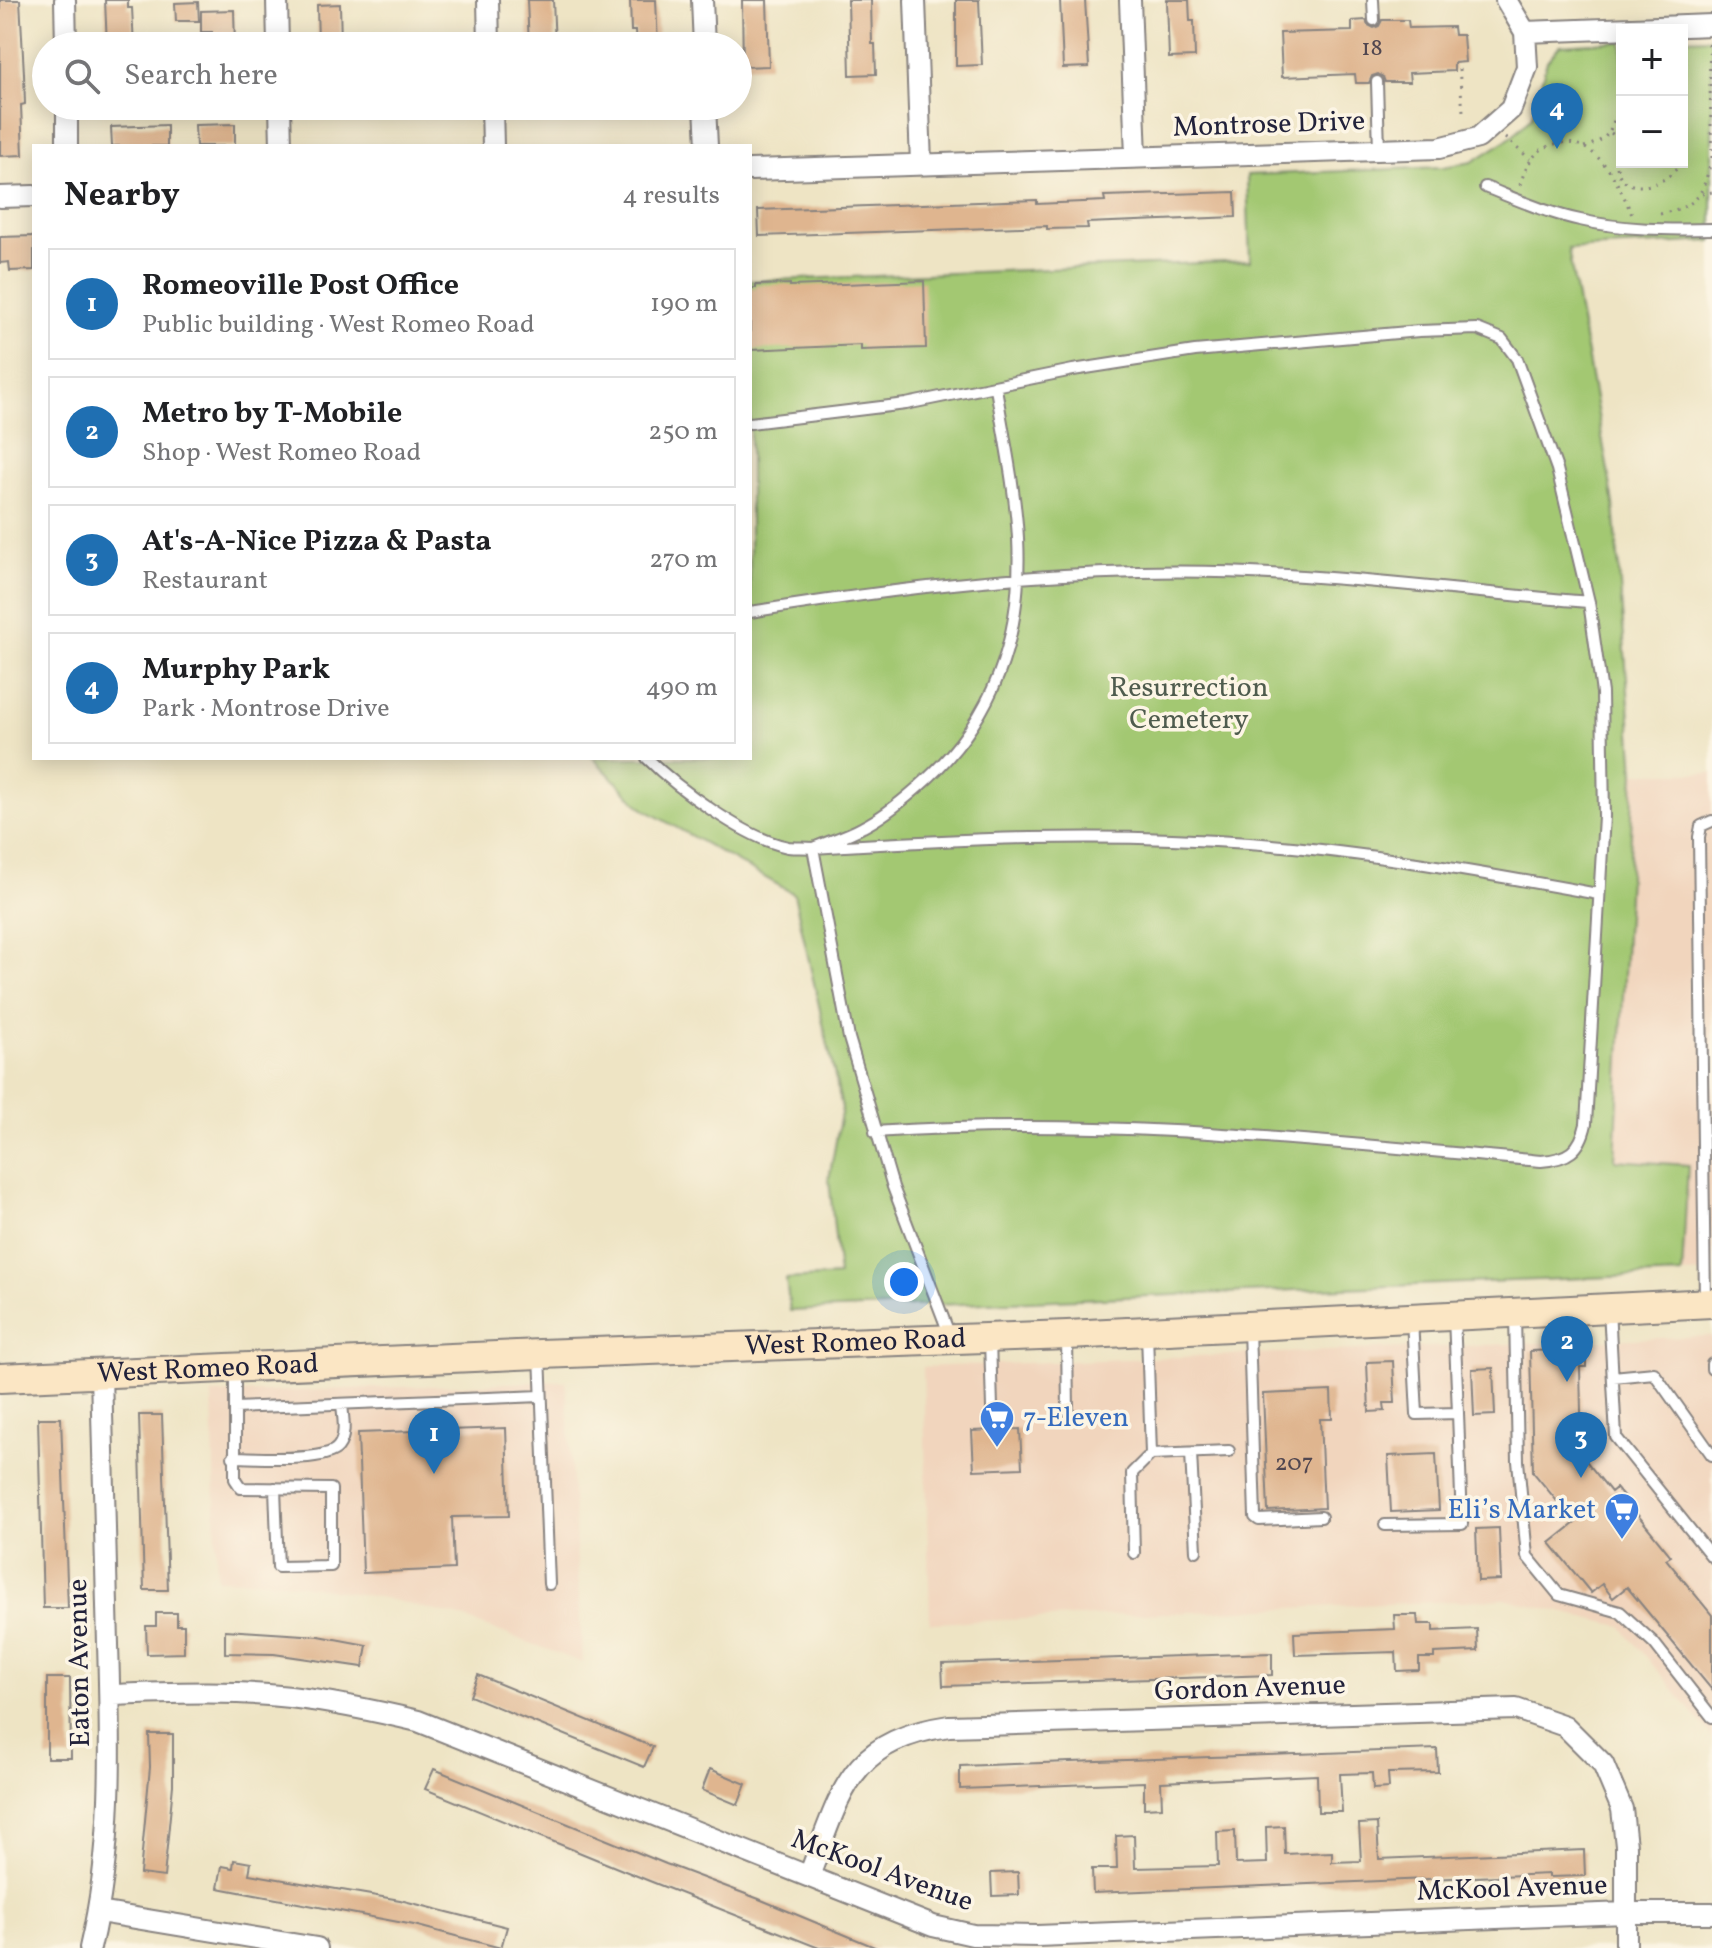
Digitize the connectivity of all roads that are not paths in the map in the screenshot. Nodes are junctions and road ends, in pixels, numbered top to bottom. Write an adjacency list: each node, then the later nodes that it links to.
1 (65, 0): 11 (street)
2 (277, 0): 12 (street)
3 (488, 0): 13 (street)
4 (702, 0): 14 (street)
5 (915, 0): 27 (street)
6 (1130, 0): 26 (street)
7 (1373, 0): 9 (lane)
8 (1506, 0): 15 (street)
9 (1374, 20)
10 (1710, 25): 15 (street)
11 (66, 32)
12 (278, 32)
13 (489, 32)
14 (703, 32)
15 (1525, 32): 25 (street, Montrose Drive)
16 (1377, 82): 25 (lane)
17 (67, 120): 21 (street)
18 (280, 120): 22 (street)
19 (492, 120): 23 (street)
20 (706, 120): 24 (street)
21 (67, 144)
22 (281, 144)
23 (493, 144)
24 (707, 144)
25 (1379, 150): 26 (street, Montrose Drive)
26 (1136, 157): 27 (street, Montrose Drive)
27 (921, 164): 28 (street, Montrose Drive)
28 (752, 170)
29 (1485, 187): 32 (lane)
30 (32, 196): 31 (street)
31 (0, 197)
32 (1712, 229)
33 (996, 388): 34 (lane); 35 (lane); 36 (lane)
34 (752, 423)
35 (1018, 578): 36 (lane); 37 (lane); 40 (lane)
36 (1589, 602): 43 (lane)
37 (752, 612)
38 (649, 760): 40 (lane)
39 (1712, 821): 41 (lane)
40 (813, 848): 43 (lane); 45 (lane)
41 (1699, 880): 42 (lane); 44 (lane)
42 (1712, 880)
43 (1598, 894): 45 (lane)
44 (1707, 1008): 46 (lane)
45 (875, 1132): 56 (lane)
46 (1708, 1174): 47 (lane)
47 (1708, 1303): 48 (main road, West Romeo Road)
48 (1609, 1309): 49 (main road, West Romeo Road); 60 (lane)
49 (1515, 1313): 50 (main road, West Romeo Road); 81 (lane)
50 (1454, 1315): 51 (main road, West Romeo Road); 67 (lane)
51 (1412, 1317): 52 (main road, West Romeo Road); 67 (lane)
52 (1249, 1327): 53 (main road, West Romeo Road); 74 (lane)
53 (1147, 1331): 54 (main road, West Romeo Road); 70 (lane)
54 (1067, 1335): 55 (main road, West Romeo Road); 66 (lane)
55 (990, 1337): 56 (main road, West Romeo Road); 65 (lane)
56 (951, 1338): 57 (main road, West Romeo Road)
57 (540, 1354): 58 (main road, West Romeo Road); 62 (lane)
58 (235, 1369): 59 (main road, West Romeo Road); 64 (lane)
59 (101, 1374): 61 (main road, West Romeo Road); 80 (street, Eaton Avenue)
60 (1613, 1377): 71 (lane); 78 (lane)
61 (0, 1378)
62 (541, 1396): 63 (lane); 79 (lane)
63 (342, 1404): 64 (lane); 72 (lane)
64 (235, 1408): 72 (lane)
65 (992, 1408)
66 (1068, 1411)
67 (1458, 1413): 75 (lane)
68 (1229, 1451): 69 (lane)
69 (1191, 1453): 70 (lane); 76 (lane)
70 (1151, 1454): 77 (lane)
71 (1712, 1455)
72 (233, 1457): 73 (lane)
73 (275, 1488): 73 (lane)
74 (1321, 1517)
75 (1385, 1525)
76 (1196, 1551)
77 (1134, 1553)
78 (1712, 1557)
79 (549, 1584)
80 (110, 1695): 82 (street, McKool Avenue); 83 (street, Eaton Avenue)
81 (1712, 1717)
82 (809, 1876): 84 (street, McKool Avenue); 84 (street, Gordon Avenue)
83 (99, 1912): 86 (street, Eaton Avenue); 87 (street)
84 (1626, 1913): 85 (street, McKool Avenue); 88 (street, Gordon Avenue)
85 (1712, 1913)
86 (90, 1948)
87 (317, 1948)
88 (1626, 1948)

